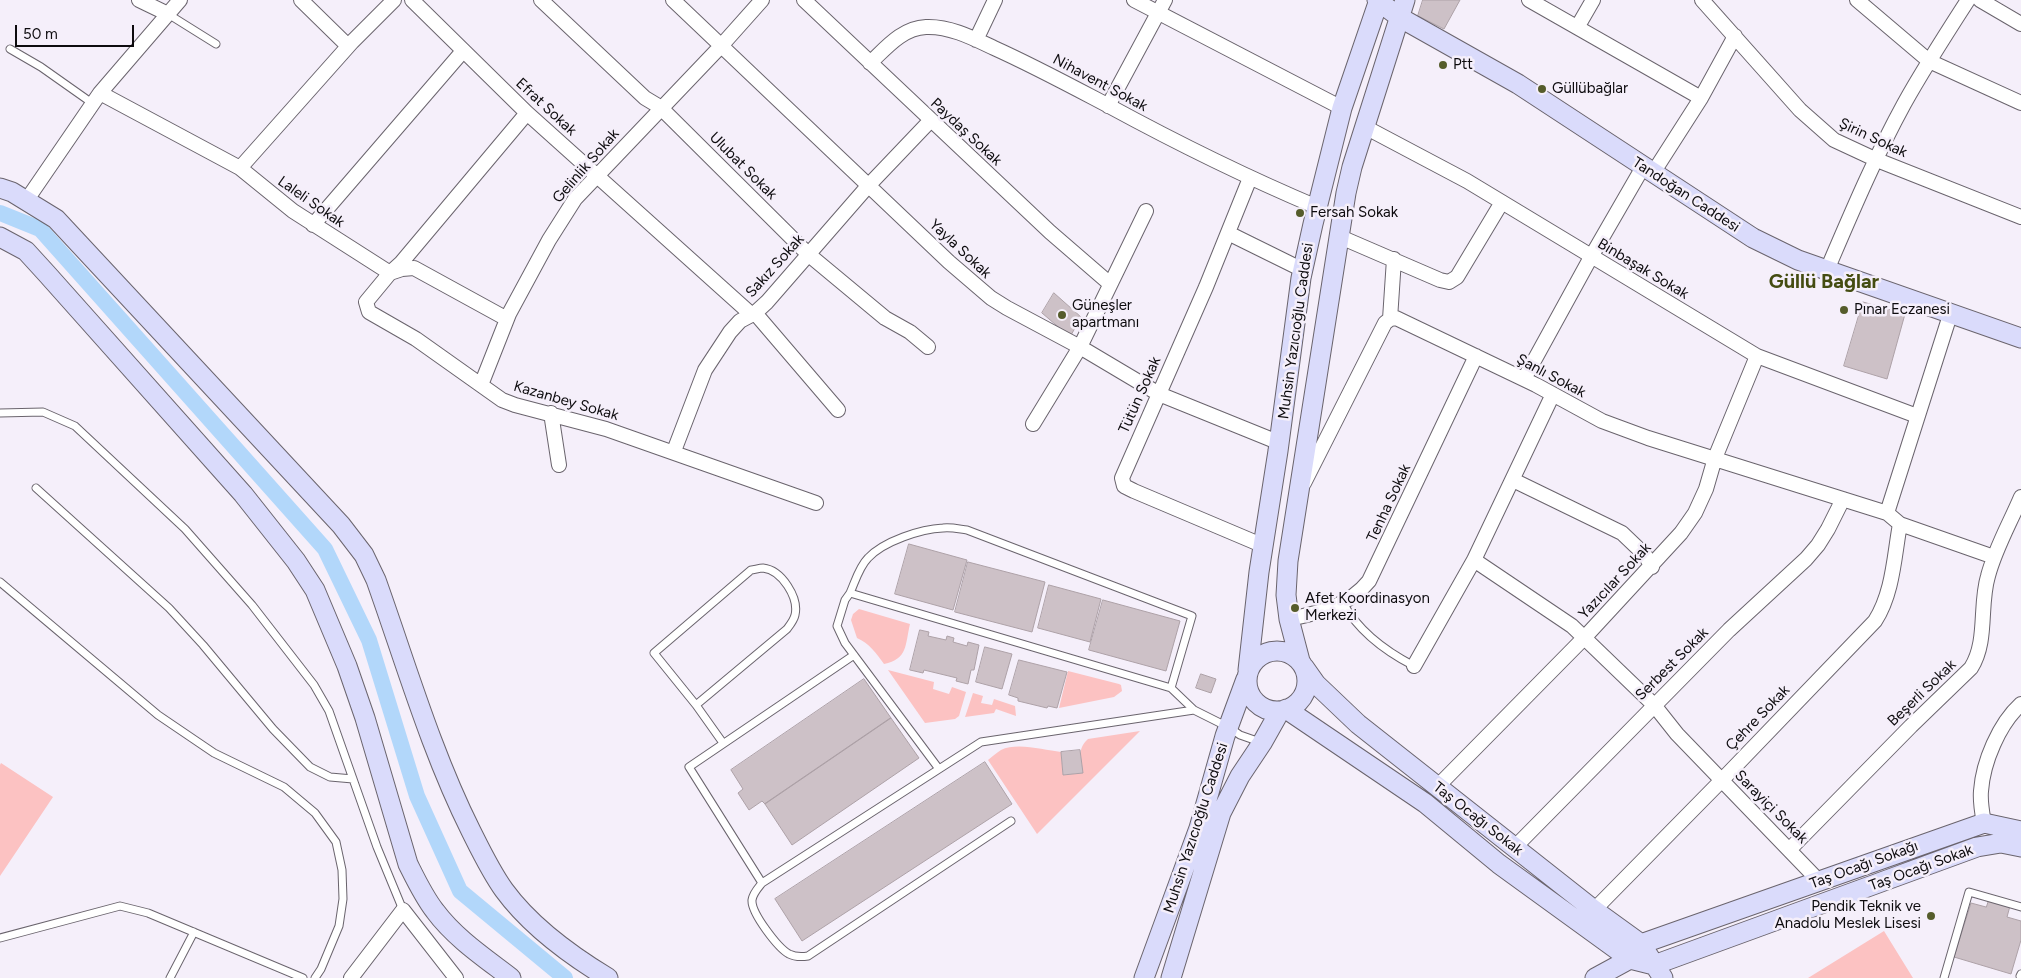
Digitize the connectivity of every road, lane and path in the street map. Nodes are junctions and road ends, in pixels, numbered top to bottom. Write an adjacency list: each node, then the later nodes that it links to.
1 (139, 0): 22 (street)
2 (180, 0): 22 (street)
3 (301, 0): 28 (street)
4 (394, 0): 28 (street)
5 (412, 0): 31 (street, Efrat Sokak)
6 (541, 0): 38 (street, Ulubat Sokak)
7 (673, 0): 29 (street, Yayla Sokak)
8 (762, 0): 29 (street, Gelinlik Sokak)
9 (804, 0): 33 (street, Paydaş Sokak)
10 (995, 0): 26 (street)
11 (1134, 0): 21 (street)
12 (1165, 0): 21 (street)
13 (1378, 0): 20 (street, Tandoğan Caddesi); 39 (street, Muhsin Yazıcıoğlu Caddesi)
14 (1530, 0): 24 (street)
15 (1593, 0): 24 (street)
16 (1702, 0): 25 (street, Şirin Sokak)
17 (1857, 0): 32 (street)
18 (1968, 0): 32 (street)
19 (1980, 0): 23 (street)
20 (1402, 9): 42 (street, Muhsin Yazıcıoğlu Caddesi); 45 (street, Tandoğan Caddesi)
21 (1158, 13): 37 (street); 39 (street)
22 (168, 14): 27 (lane); 34 (street)
23 (2021, 24)
24 (1578, 26): 35 (street)
25 (1735, 36): 35 (street); 43 (street, Şirin Sokak)
26 (976, 40): 33 (street, Nihavent Sokak); 37 (street, Nihavent Sokak)
27 (216, 44)
28 (348, 46): 44 (street)
29 (721, 46): 38 (street, Gelinlik Sokak); 48 (street, Yayla Sokak)
30 (10, 49): 34 (lane)
31 (463, 51): 40 (street, Efrat Sokak); 55 (street)
32 (1929, 61): 36 (street); 43 (street)
33 (870, 63): 41 (street, Paydaş Sokak)
34 (96, 98): 44 (street, Laleli Sokak); 50 (street)
35 (1701, 98): 45 (street)
36 (2021, 103)
37 (1108, 106): 47 (street, Nihavent Sokak)
38 (660, 108): 46 (street, Gelinlik Sokak); 59 (street, Ulubat Sokak)
39 (1342, 108): 53 (street, Muhsin Yazıcıoğlu Caddesi)
40 (527, 112): 46 (street, Efrat Sokak); 64 (street)
41 (930, 121): 48 (street, Sakız Sokak); 65 (street, Paydaş Sokak)
42 (1365, 127): 51 (street, Binbaşak Sokak); 57 (street, Muhsin Yazıcıoğlu Caddesi)
43 (1877, 160): 54 (street, Şirin Sokak); 63 (street)
44 (240, 168): 55 (street, Laleli Sokak)
45 (1648, 170): 60 (street); 63 (street, Tandoğan Caddesi)
46 (596, 175): 67 (street, Efrat Sokak); 68 (street, Gelinlik Sokak)
47 (1250, 178): 53 (street, Nihavent Sokak); 56 (street, Tütün Sokak)
48 (868, 186): 59 (street, Sakız Sokak); 71 (street, Yayla Sokak)
49 (0, 188): 50 (street)
50 (26, 201): 148 (street)
51 (1502, 202): 60 (street, Binbaşak Sokak); 61 (street)
52 (1146, 210): 65 (street)
53 (1315, 215): 57 (street); 62 (street, Muhsin Yazıcıoğlu Caddesi)
54 (2021, 217)
55 (313, 225): 64 (street, Laleli Sokak)
56 (1228, 233): 62 (street); 77 (street, Tütün Sokak)
57 (1338, 236): 61 (street); 90 (street, Muhsin Yazıcıoğlu Caddesi)
58 (0, 237): 147 (street)
59 (808, 254): 67 (street, Sakız Sokak); 72 (street, Ulubat Sokak)
60 (1591, 257): 74 (street, Binbaşak Sokak); 75 (street)
61 (1394, 259): 69 (street)
62 (1303, 270): 84 (street, Muhsin Yazıcıoğlu Caddesi)
63 (1827, 270): 66 (street, Tandoğan Caddesi)
64 (390, 273): 68 (street); 76 (street, Kazanbey Sokak)
65 (1110, 283): 71 (street)
66 (1951, 312): 70 (street, Tandoğan Caddesi); 82 (street)
67 (753, 314): 79 (street, Efrat Sokak); 85 (street, Sakız Sokak)
68 (507, 319): 76 (street, Gelinlik Sokak)
69 (1390, 319): 73 (street, Şanlı Sokak); 90 (street)
70 (2021, 338)
71 (1080, 347): 77 (street, Yayla Sokak); 83 (street)
72 (928, 348)
73 (1476, 356): 75 (street, Şanlı Sokak); 102 (street, Tenha Sokak)
74 (1757, 356): 82 (street, Binbaşak Sokak); 86 (street, Yazıcılar Sokak)
75 (1524, 379): 78 (street, Şanlı Sokak)
76 (481, 385): 81 (street, Kazanbey Sokak)
77 (1159, 394): 84 (street, Yayla Sokak); 96 (street, Tütün Sokak)
78 (1553, 394): 86 (street, Şanlı Sokak); 88 (street)
79 (838, 410)
80 (0, 413): 119 (lane)
81 (551, 413): 85 (street, Kazanbey Sokak); 87 (street)
82 (1917, 416): 94 (street)
83 (1033, 424)
84 (1280, 443): 96 (street, Muhsin Yazıcıoğlu Caddesi)
85 (674, 451): 93 (street, Kazanbey Sokak)
86 (1715, 458): 92 (street, Şanlı Sokak); 99 (street, Yazıcılar Sokak)
87 (559, 465)
88 (1513, 480): 98 (street); 99 (street)
89 (36, 488): 119 (lane)
90 (1300, 491): 103 (street, Muhsin Yazıcıoğlu Caddesi)
91 (2021, 497): 97 (street, Beşerli Sokak)
92 (1843, 499): 94 (street, Şanlı Sokak); 112 (street, Serbest Sokak)
93 (816, 504)
94 (1887, 513): 95 (street)
95 (1900, 524): 97 (street); 120 (street, Çehre Sokak)
96 (1264, 546): 108 (street, Muhsin Yazıcıoğlu Caddesi)
97 (1994, 557): 128 (street, Beşerli Sokak)
98 (1474, 560): 104 (street, Sarayiçi Sokak); 107 (street)
99 (1652, 567): 104 (street, Yazıcılar Sokak)
100 (0, 582): 144 (lane)
101 (850, 593): 105 (lane); 109 (lane); 109 (lane)
102 (1344, 603): 103 (street, Tenha Sokak); 107 (lane)
103 (1289, 619): 106 (street, Muhsin Yazıcıoğlu Caddesi)
104 (1585, 637): 112 (street, Sarayiçi Sokak); 121 (street, Yazıcılar Sokak)
105 (854, 655): 116 (lane); 118 (lane)
106 (1302, 664): 108 (street); 114 (street); 121 (street, Taş Ocağı Sokak)
107 (1414, 666)
108 (1247, 674): 114 (street); 115 (street, Muhsin Yazıcıoğlu Caddesi)
109 (1171, 688): 113 (lane)
110 (2021, 704): 124 (street)
111 (696, 705): 111 (lane); 116 (lane)
112 (1654, 705): 120 (street, Sarayiçi Sokak); 126 (street, Serbest Sokak)
113 (1194, 710): 115 (lane); 118 (lane)
114 (1283, 710): 117 (street, Muhsin Yazıcıoğlu Caddesi); 122 (street, Taş Ocağı Sokak)
115 (1230, 728): 117 (lane); 149 (street, Muhsin Yazıcıoğlu Caddesi)
116 (723, 743): 131 (lane)
117 (1262, 743): 150 (street, Muhsin Yazıcıoğlu Caddesi)
118 (939, 769): 131 (lane)
119 (353, 779): 134 (lane)
120 (1721, 781): 128 (street, Sarayiçi Sokak); 135 (street, Çehre Sokak)
121 (1437, 788): 122 (street); 126 (street, Taş Ocağı Sokak)
122 (1425, 803): 129 (street, Taş Ocağı Sokak)
123 (1011, 821): 131 (lane)
124 (1984, 822): 125 (street); 130 (street, Taş Ocağı Sokağı)
125 (2021, 831)
126 (1515, 847): 129 (street); 135 (street, Taş Ocağı Sokak)
127 (2021, 847): 132 (street, Taş Ocağı Sokak)
128 (1790, 849): 130 (street, Sarayiçi Sokak)
129 (1499, 864): 136 (street, Taş Ocağı Sokak)
130 (1819, 881): 132 (street); 139 (street, Taş Ocağı Sokağı)
131 (762, 883)
132 (1827, 901): 141 (street, Taş Ocağı Sokak)
133 (2021, 907): 152 (lane)
134 (403, 910): 145 (street); 146 (street)
135 (1594, 910): 136 (street); 139 (street, Taş Ocağı Sokak)
136 (1580, 924): 140 (street, Taş Ocağı Sokak)
137 (194, 932): 138 (lane); 142 (lane); 143 (lane)
138 (0, 938)
139 (1642, 944): 140 (street); 141 (street, Taş Ocağı Sokak)
140 (1630, 959): 141 (street, Taş Ocağı Sokak); 151 (street)
141 (1658, 972)
142 (170, 978)
143 (303, 978)
144 (315, 978)
145 (350, 978)
146 (456, 978)
147 (511, 978)
148 (608, 978)
149 (1144, 978)
150 (1170, 978)
151 (1595, 978)
152 (1944, 978)

